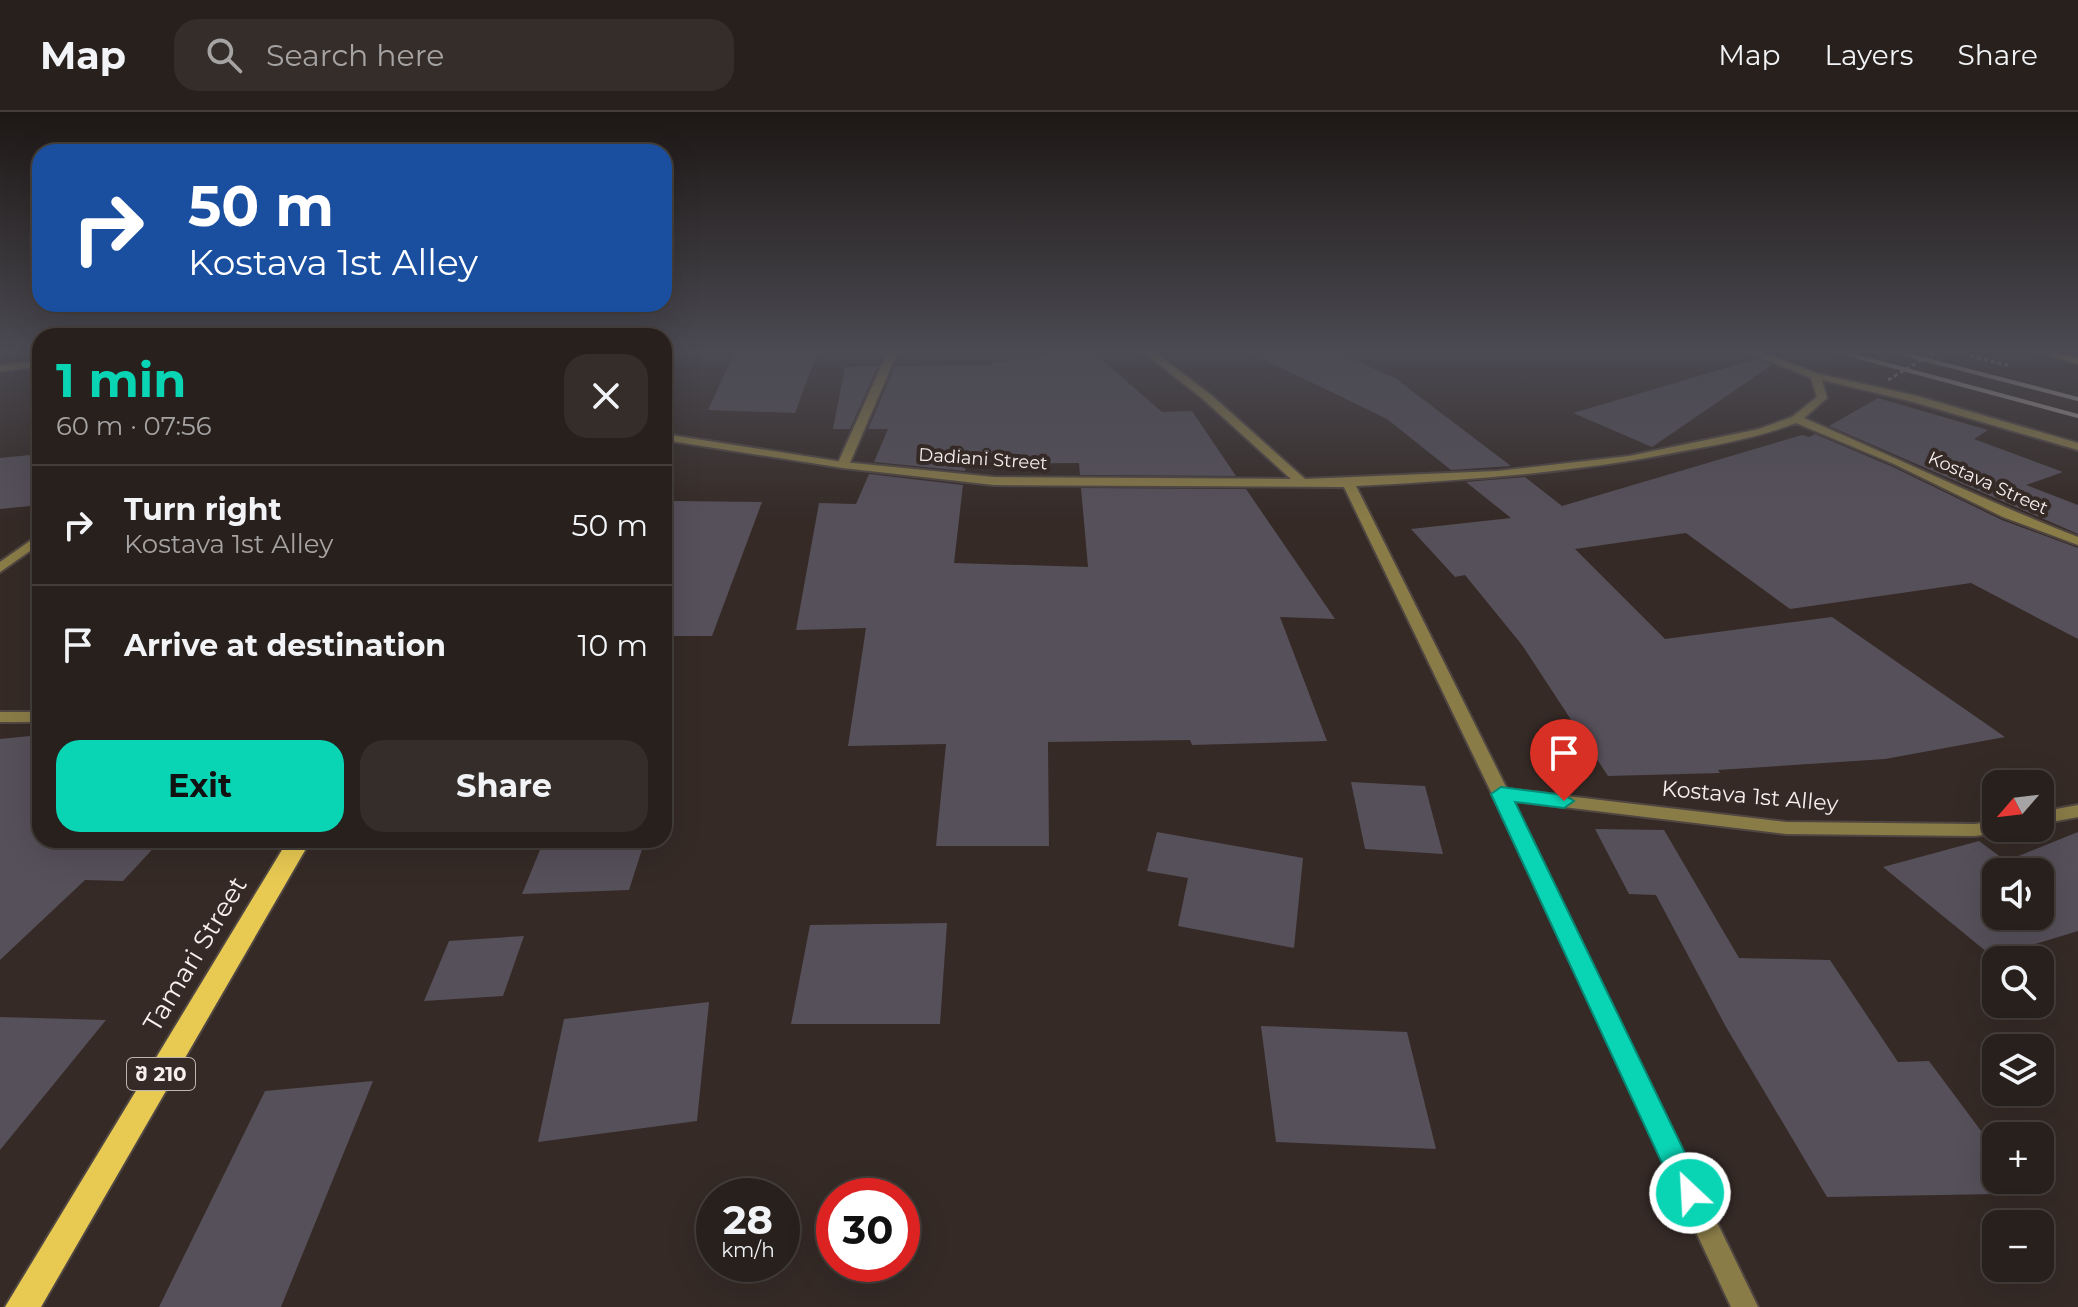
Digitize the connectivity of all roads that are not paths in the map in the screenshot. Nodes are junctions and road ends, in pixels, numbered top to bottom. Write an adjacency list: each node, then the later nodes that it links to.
1 (869, 407): 8 (street)
2 (1218, 407): 9 (street)
3 (1811, 407): 5 (street, Dadiani Street)
4 (1943, 407): 7 (street)
5 (1796, 419): 10 (street, Dadiani Street); 11 (street, Kostava Street)
6 (672, 438): 8 (street, Dadiani Street)
7 (2078, 447)
8 (843, 465): 9 (street, Dadiani Street)
9 (1302, 483): 10 (street, Dadiani Street)
10 (1348, 483): 16 (street)
11 (2078, 541)
12 (32, 544): 13 (street)
13 (0, 568)
14 (0, 717): 15 (street)
15 (32, 717)
16 (1501, 794): 19 (street, Kostava 1st Alley); 22 (street)
17 (2078, 811): 18 (street)
18 (2054, 815)
19 (1982, 829)
20 (295, 848): 21 (main road, Tamari Street / შ 210)
21 (22, 1307)
22 (1745, 1307)

